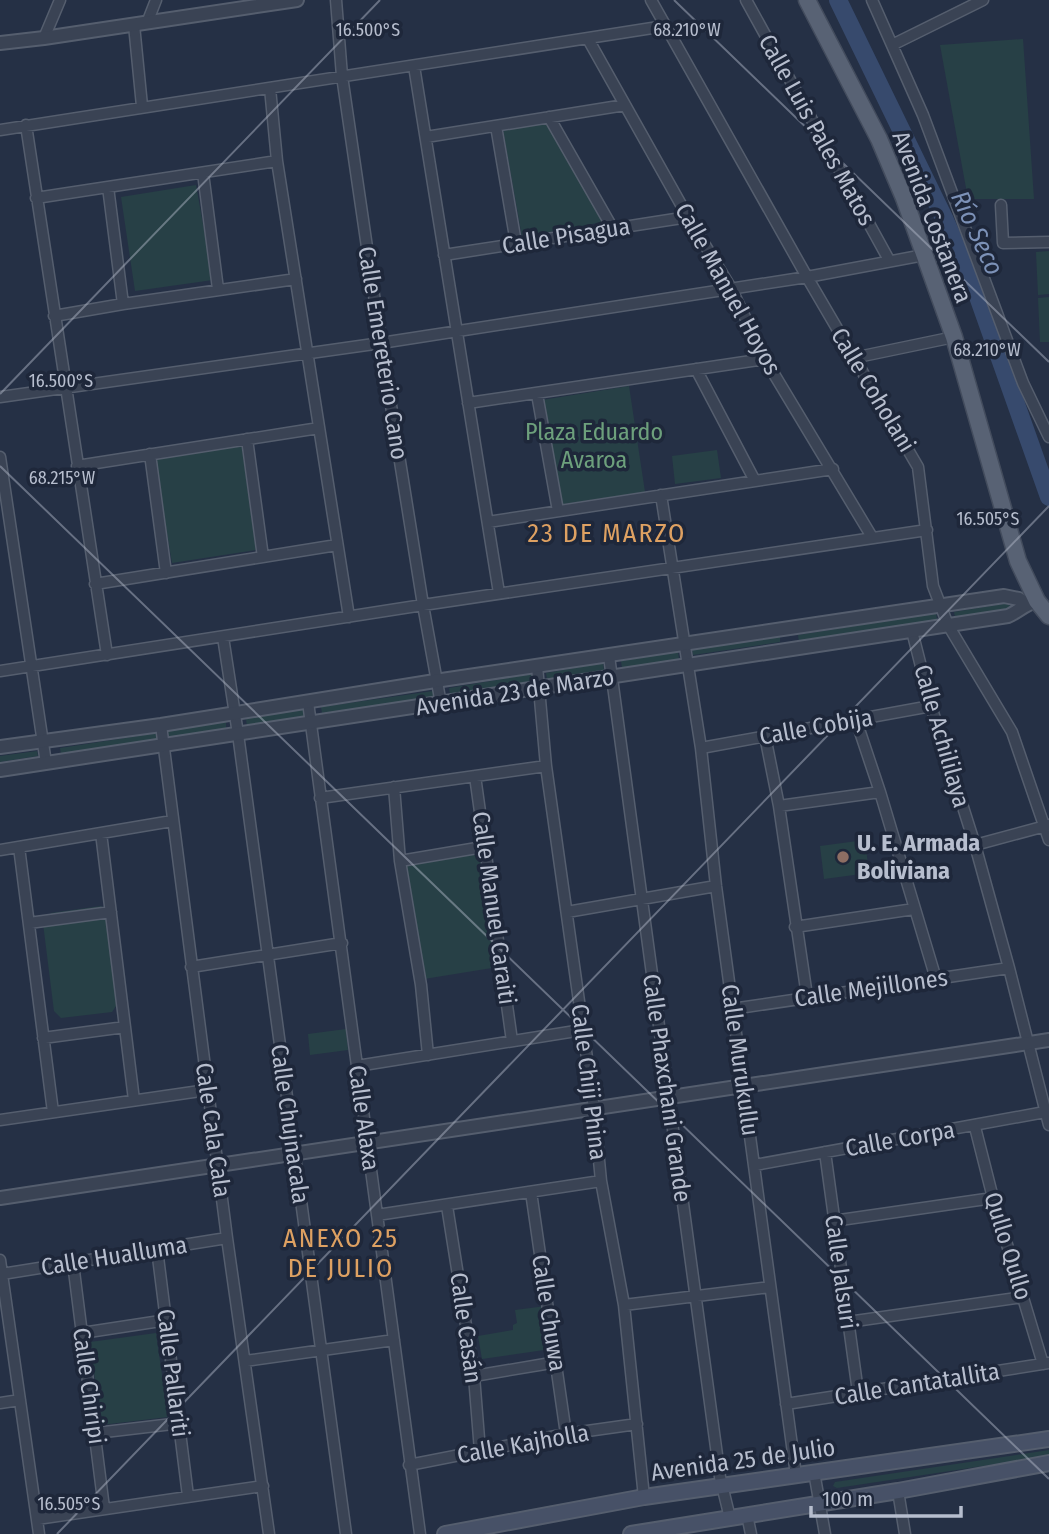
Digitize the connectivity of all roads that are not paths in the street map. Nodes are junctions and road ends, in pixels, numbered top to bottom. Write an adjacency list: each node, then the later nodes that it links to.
1 (60, 0): 14 (street)
2 (156, 0): 12 (street)
3 (297, 0): 11 (street)
4 (337, 0): 19 (street, Calle Emereterio Cano)
5 (651, 0): 13 (street, Calle Coholani)
6 (746, 0): 39 (street, Calle Luis Pales Matos)
7 (807, 0): 38 (main road, Avenida Costanera)
8 (872, 0): 17 (street)
9 (983, 0): 10 (street)
10 (970, 3): 17 (street)
11 (237, 5): 12 (street)
12 (141, 24): 14 (street); 22 (street)
13 (665, 26): 15 (street); 40 (street, Calle Coholani)
14 (44, 38): 16 (street)
15 (588, 39): 18 (street); 21 (street, Calle Manuel Hoyos)
16 (0, 43)
17 (892, 45): 58 (street)
18 (414, 66): 19 (street); 27 (street)
19 (342, 75): 20 (street); 48 (street, Calle Emereterio Cano)
20 (270, 88): 22 (street); 28 (street)
21 (625, 105): 23 (street); 33 (street, Calle Manuel Hoyos)
22 (142, 106): 24 (street)
23 (549, 117): 25 (street); 34 (street)
24 (26, 125): 26 (street); 31 (street)
25 (496, 126): 27 (street); 36 (street)
26 (0, 130)
27 (426, 137): 37 (street)
28 (277, 161): 29 (street); 41 (street)
29 (203, 173): 30 (street); 43 (street)
30 (108, 187): 31 (street); 44 (street)
31 (36, 198): 45 (street)
32 (1002, 205): 35 (street)
33 (688, 217): 34 (street, Calle Pisagua); 42 (street, Calle Manuel Hoyos)
34 (613, 229): 36 (street, Calle Pisagua)
35 (1049, 242)
36 (516, 243): 37 (street, Calle Pisagua)
37 (444, 255): 46 (street)
38 (924, 255): 39 (street); 47 (main road, Avenida Costanera)
39 (889, 260): 40 (street)
40 (807, 277): 42 (street); 50 (street, Calle Coholani)
41 (296, 279): 43 (street); 49 (street)
42 (731, 288): 46 (street); 51 (street, Calle Manuel Hoyos)
43 (219, 289): 44 (street)
44 (123, 304): 45 (street)
45 (54, 316): 53 (street)
46 (456, 331): 48 (street); 56 (street)
47 (954, 337): 50 (street); 76 (main road, Avenida Costanera)
48 (381, 343): 49 (street); 77 (street, Calle Emereterio Cano)
49 (307, 354): 53 (street); 57 (street)
50 (853, 358): 68 (street, Calle Coholani)
51 (765, 359): 52 (street); 63 (street, Calle Manuel Hoyos)
52 (696, 369): 54 (street); 64 (street)
53 (65, 388): 55 (street); 62 (street)
54 (537, 394): 56 (street); 66 (street)
55 (0, 397)
56 (468, 402): 67 (street)
57 (319, 428): 59 (street); 70 (street)
58 (1049, 437)
59 (247, 439): 60 (street); 71 (street)
60 (150, 454): 62 (street); 73 (street)
61 (0, 457): 90 (street)
62 (77, 466): 74 (street)
63 (833, 470): 64 (street); 69 (street, Calle Manuel Hoyos)
64 (755, 481): 65 (street)
65 (661, 495): 66 (street); 72 (street, Calle Murukullu)
66 (558, 511): 67 (street)
67 (488, 522): 75 (street)
68 (927, 530): 69 (street); 78 (street, Calle Coholani)
69 (872, 537): 72 (street)
70 (337, 545): 71 (street); 80 (street)
71 (262, 557): 73 (street)
72 (672, 569): 75 (street); 85 (street, Calle Murukullu)
73 (166, 573): 74 (street)
74 (95, 584): 87 (street)
75 (499, 593): 77 (street)
76 (1037, 601): 78 (street, Avenida 23 de Marzo); 79 (main road, Avenida Costanera); 81 (street, Avenida 23 de Marzo)
77 (423, 605): 80 (street); 94 (street, Calle Emereterio Cano)
78 (942, 605): 81 (street, Calle Coholani); 82 (street, Avenida 23 de Marzo)
79 (1049, 616)
80 (348, 617): 84 (street)
81 (948, 625): 83 (street, Avenida 23 de Marzo); 118 (street, Calle Coholani)
82 (787, 628): 85 (street, Avenida 23 de Marzo); 86 (street)
83 (912, 631): 86 (street, Avenida 23 de Marzo); 98 (street, Calle Achililaya)
84 (223, 637): 87 (street); 99 (street, Calle Chujnacala)
85 (683, 645): 88 (street, Avenida 23 de Marzo); 89 (street, Calle Murukullu)
86 (789, 649): 89 (street, Avenida 23 de Marzo)
87 (107, 655): 90 (street)
88 (610, 656): 91 (street, Avenida 23 de Marzo); 93 (street, Calle Phaxchani Grande)
89 (686, 665): 93 (street, Avenida 23 de Marzo); 108 (street, Calle Murukullu)
90 (32, 666): 92 (street); 105 (street)
91 (537, 666): 94 (street, Avenida 23 de Marzo); 95 (street, Calle Chiji Phina)
92 (0, 671)
93 (613, 676): 95 (street, Avenida 23 de Marzo); 127 (street, Calle Phaxchani Grande)
94 (435, 681): 96 (street, Avenida 23 de Marzo); 97 (street, Calle Emereterio Cano)
95 (540, 688): 97 (street, Avenida 23 de Marzo); 110 (street, Calle Chiji Phina)
96 (309, 702): 99 (street, Avenida 23 de Marzo); 101 (street, Calle Alaxa)
97 (441, 704): 101 (street, Avenida 23 de Marzo)
98 (931, 706): 100 (street, Calle Cobija); 121 (street, Calle Achililaya)
99 (236, 713): 102 (street, Avenida 23 de Marzo); 103 (street, Calle Chujnacala)
100 (856, 720): 104 (street, Calle Cobija); 114 (street)
101 (311, 723): 103 (street, Avenida 23 de Marzo); 115 (street, Calle Alaxa)
102 (161, 725): 105 (street, Avenida 23 de Marzo); 106 (street, Cale Cala Cala)
103 (238, 734): 106 (street, Avenida 23 de Marzo); 134 (street, Calle Chujnacala)
104 (765, 736): 108 (street, Calle Cobija); 116 (street)
105 (41, 742): 107 (street, Avenida 23 de Marzo); 109 (street)
106 (164, 746): 109 (street, Avenida 23 de Marzo); 117 (street, Cale Cala Cala)
107 (0, 747)
108 (701, 748): 126 (street, Calle Murukullu)
109 (46, 763): 111 (street, Avenida 23 de Marzo)
110 (547, 766): 112 (street); 130 (street, Calle Chiji Phina)
111 (0, 771)
112 (475, 776): 113 (street); 123 (street, Calle Manuel Caraiti)
113 (394, 787): 115 (street); 125 (street)
114 (880, 792): 116 (street); 128 (street)
115 (320, 798): 133 (street, Calle Alaxa)
116 (779, 806): 132 (street)
117 (172, 821): 119 (street); 135 (street, Cale Cala Cala)
118 (1047, 825): 120 (street, Calle Coholani); 121 (street)
119 (101, 833): 122 (street); 129 (street)
120 (1049, 840)
121 (975, 845): 136 (street, Calle Achililaya)
122 (19, 847): 124 (street); 131 (street)
123 (484, 847): 125 (street); 144 (street, Calle Manuel Caraiti)
124 (0, 850)
125 (400, 861): 146 (street)
126 (716, 886): 127 (street); 139 (street, Calle Murukullu)
127 (642, 898): 130 (street); 150 (street, Calle Phaxchani Grande)
128 (914, 909): 132 (street); 137 (street)
129 (111, 912): 131 (street); 140 (street)
130 (567, 912): 141 (street, Calle Chiji Phina)
131 (29, 923): 142 (street)
132 (795, 926): 138 (street)
133 (342, 943): 134 (street); 147 (street, Calle Alaxa)
134 (267, 956): 135 (street); 160 (street, Calle Chujnacala)
135 (191, 967): 149 (street, Cale Cala Cala)
136 (1009, 968): 137 (street, Calle Mejillones); 145 (street, Calle Achililaya)
137 (936, 979): 138 (street, Calle Mejillones)
138 (807, 996): 139 (street, Calle Mejillones)
139 (733, 1009): 148 (street, Calle Murukullu)
140 (125, 1027): 142 (street); 151 (street)
141 (582, 1030): 144 (street); 152 (street, Calle Chiji Phina)
142 (43, 1038): 153 (street)
143 (1049, 1040): 145 (street)
144 (512, 1041): 146 (street)
145 (1030, 1043): 148 (street); 154 (street, Calle Achililaya)
146 (428, 1055): 147 (street)
147 (357, 1066): 158 (street, Calle Alaxa)
148 (745, 1087): 150 (street); 161 (street, Calle Murukullu)
149 (207, 1090): 151 (street); 162 (street, Cale Cala Cala)
150 (667, 1098): 152 (street); 176 (street, Calle Phaxchani Grande)
151 (135, 1100): 153 (street)
152 (594, 1108): 158 (street); 163 (street, Calle Chiji Phina)
153 (53, 1112): 155 (street)
154 (1045, 1112): 156 (street, Calle Achililaya); 157 (street, Calle Corpa)
155 (0, 1120)
156 (1049, 1125)
157 (975, 1127): 159 (street, Calle Corpa); 166 (street, Qullo Qullo)
158 (368, 1143): 160 (street); 168 (street, Calle Alaxa)
159 (825, 1152): 161 (street, Calle Corpa); 169 (street, Calle Jalsuri)
160 (294, 1154): 162 (street); 183 (street, Calle Chujnacala)
161 (755, 1165): 175 (street, Calle Murukullu)
162 (218, 1166): 165 (street); 170 (street, Cale Cala Cala)
163 (601, 1181): 164 (street); 178 (street, Calle Chiji Phina)
164 (531, 1192): 167 (street); 185 (street, Calle Chuwa)
165 (0, 1198)
166 (993, 1198): 169 (street); 177 (street, Qullo Qullo)
167 (447, 1206): 168 (street); 187 (street, Calle Casán)
168 (377, 1216): 182 (street, Calle Alaxa)
169 (833, 1221): 180 (street, Calle Jalsuri)
170 (227, 1238): 171 (street, Calle Hualluma); 184 (street, Cale Cala Cala)
171 (157, 1249): 173 (street, Calle Hualluma); 179 (street, Calle Pallariti)
172 (0, 1260): 174 (street)
173 (73, 1263): 174 (street, Calle Hualluma); 181 (street, Calle Chiripi)
174 (2, 1274): 189 (street)
175 (770, 1287): 176 (street); 191 (street, Calle Murukullu)
176 (695, 1295): 178 (street); 203 (street, Calle Phaxchani Grande)
177 (1023, 1297): 180 (street); 186 (street, Qullo Qullo)
178 (624, 1305): 193 (street, Calle Chiji Phina)
179 (167, 1320): 181 (street); 192 (street, Calle Pallariti)
180 (848, 1322): 188 (street, Calle Jalsuri)
181 (82, 1333): 194 (street, Calle Chiripi)
182 (394, 1340): 183 (street); 199 (street, Calle Alaxa)
183 (320, 1351): 184 (street); 214 (street, Calle Chujnacala)
184 (245, 1361): 202 (street, Cale Cala Cala)
185 (557, 1362): 187 (street); 195 (street, Calle Chuwa)
186 (1046, 1364): 188 (street, Calle Cantatallita)
187 (474, 1376): 197 (street, Calle Casán)
188 (858, 1392): 191 (street, Calle Cantatallita)
189 (20, 1399): 190 (street); 211 (street)
190 (0, 1403)
191 (786, 1404): 201 (street, Calle Murukullu)
192 (180, 1423): 194 (street); 205 (street, Calle Pallariti)
193 (637, 1424): 195 (street, Calle Kajholla); 206 (street, Calle Chiji Phina)
194 (96, 1433): 208 (street, Calle Chiripi)
195 (566, 1434): 197 (street, Calle Kajholla)
196 (1049, 1439): 200 (main road, Avenida 25 de Julio)
197 (481, 1451): 199 (street, Calle Kajholla)
198 (1049, 1463): 204 (main road)
199 (409, 1465): 215 (street, Calle Alaxa)
200 (814, 1472): 201 (main road, Avenida 25 de Julio); 207 (street)
201 (796, 1475): 203 (main road, Avenida 25 de Julio)
202 (263, 1486): 205 (street); 213 (street, Cale Cala Cala)
203 (723, 1486): 206 (main road, Avenida 25 de Julio); 210 (street, Calle Phaxchani Grande)
204 (898, 1491): 207 (main road); 220 (street)
205 (188, 1496): 208 (street)
206 (645, 1497): 216 (main road, Avenida 25 de Julio)
207 (820, 1503): 209 (main road); 219 (street)
208 (104, 1508): 211 (street)
209 (747, 1516): 210 (main road); 218 (street)
210 (730, 1518): 217 (main road)
211 (37, 1519): 212 (street)
212 (39, 1534)
213 (269, 1534)
214 (346, 1534)
215 (419, 1534)
216 (445, 1534)
217 (631, 1534)
218 (751, 1534)
219 (825, 1534)
220 (905, 1534)

